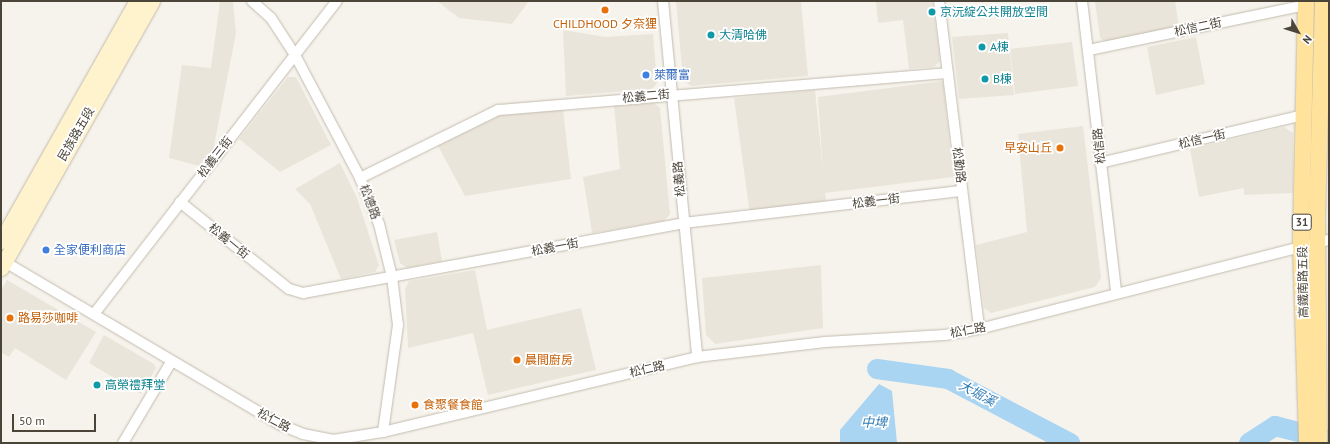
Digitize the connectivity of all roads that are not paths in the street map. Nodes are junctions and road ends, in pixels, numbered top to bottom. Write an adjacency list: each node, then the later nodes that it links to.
1 (137, 1): 20 (main road, 民族路五段)
2 (152, 1): 23 (main road, 民族路五段)
3 (252, 1): 11 (street, 松德路)
4 (337, 1): 11 (street, 松義三街)
5 (663, 1): 13 (street, 松義路)
6 (939, 1): 12 (street, 松勤路)
7 (1082, 1): 10 (street, 松信路)
8 (1323, 1): 21 (main road, 高鐵南路五段 / 31)
9 (1306, 3): 10 (street, 松信二街); 14 (main road, 高鐵南路五段 / 31)
10 (1089, 50): 15 (street, 松信路)
11 (295, 55): 16 (street, 松德路); 18 (street, 松義三街)
12 (947, 73): 13 (street, 松義二街); 17 (street, 松勤路)
13 (671, 94): 16 (street, 松義二街); 19 (street, 松義路)
14 (1303, 115): 15 (street, 松信一街); 22 (main road, 高鐵南路五段 / 31)
15 (1100, 163): 25 (street, 松信路)
16 (360, 178): 24 (street, 松德路)
17 (962, 191): 19 (street, 松義一街); 27 (street, 松勤路)
18 (180, 202): 24 (street, 松義一街); 26 (street, 松義三街)
19 (684, 223): 24 (street, 松義一街); 28 (street, 松義路)
20 (1, 241)
21 (1323, 241): 22 (street, 松仁路); 33 (main road, 高鐵南路五段 / 31)
22 (1301, 247): 25 (street, 松仁路); 32 (main road, 高鐵南路五段 / 31)
23 (3, 265): 26 (street, 松仁路)
24 (392, 277): 30 (street, 松德路)
25 (1116, 292): 27 (street, 松仁路)
26 (94, 314): 29 (street, 松仁路)
27 (979, 329): 28 (street, 松仁路)
28 (697, 357): 30 (street, 松仁路)
29 (171, 362): 30 (street, 松仁路); 31 (street)
30 (383, 432)
31 (123, 443)
32 (1307, 443)
33 (1320, 443)

